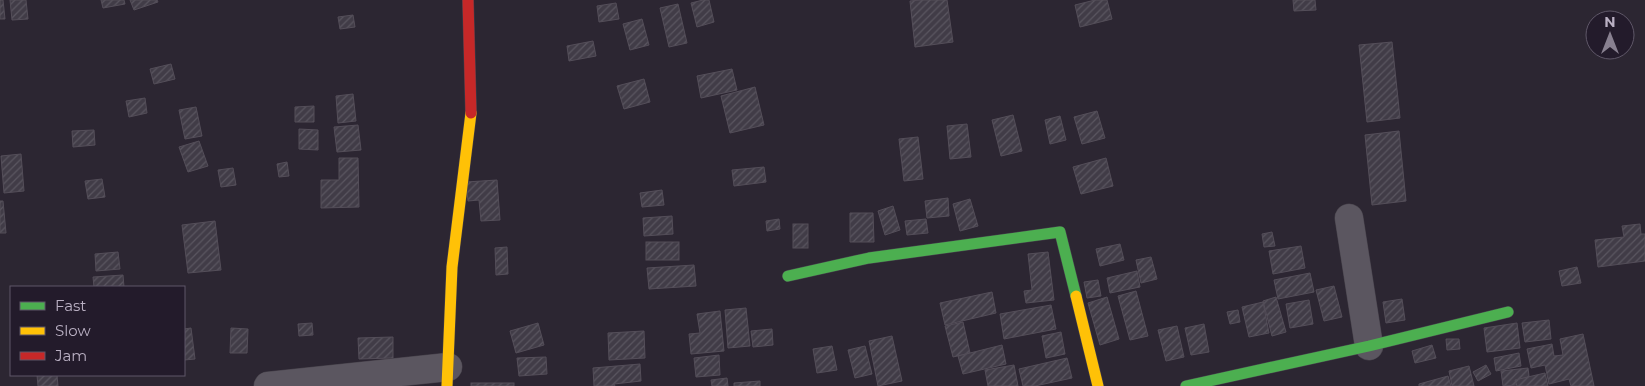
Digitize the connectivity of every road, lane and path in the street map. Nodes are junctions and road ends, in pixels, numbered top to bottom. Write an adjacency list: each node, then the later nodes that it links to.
1 (468, 0): 6 (street)
2 (1349, 218): 5 (street)
3 (788, 276): 8 (street)
4 (1508, 312): 5 (street)
5 (1369, 346): 9 (street)
6 (448, 377): 7 (street)
7 (268, 386)
8 (1098, 386)
9 (1186, 386)

